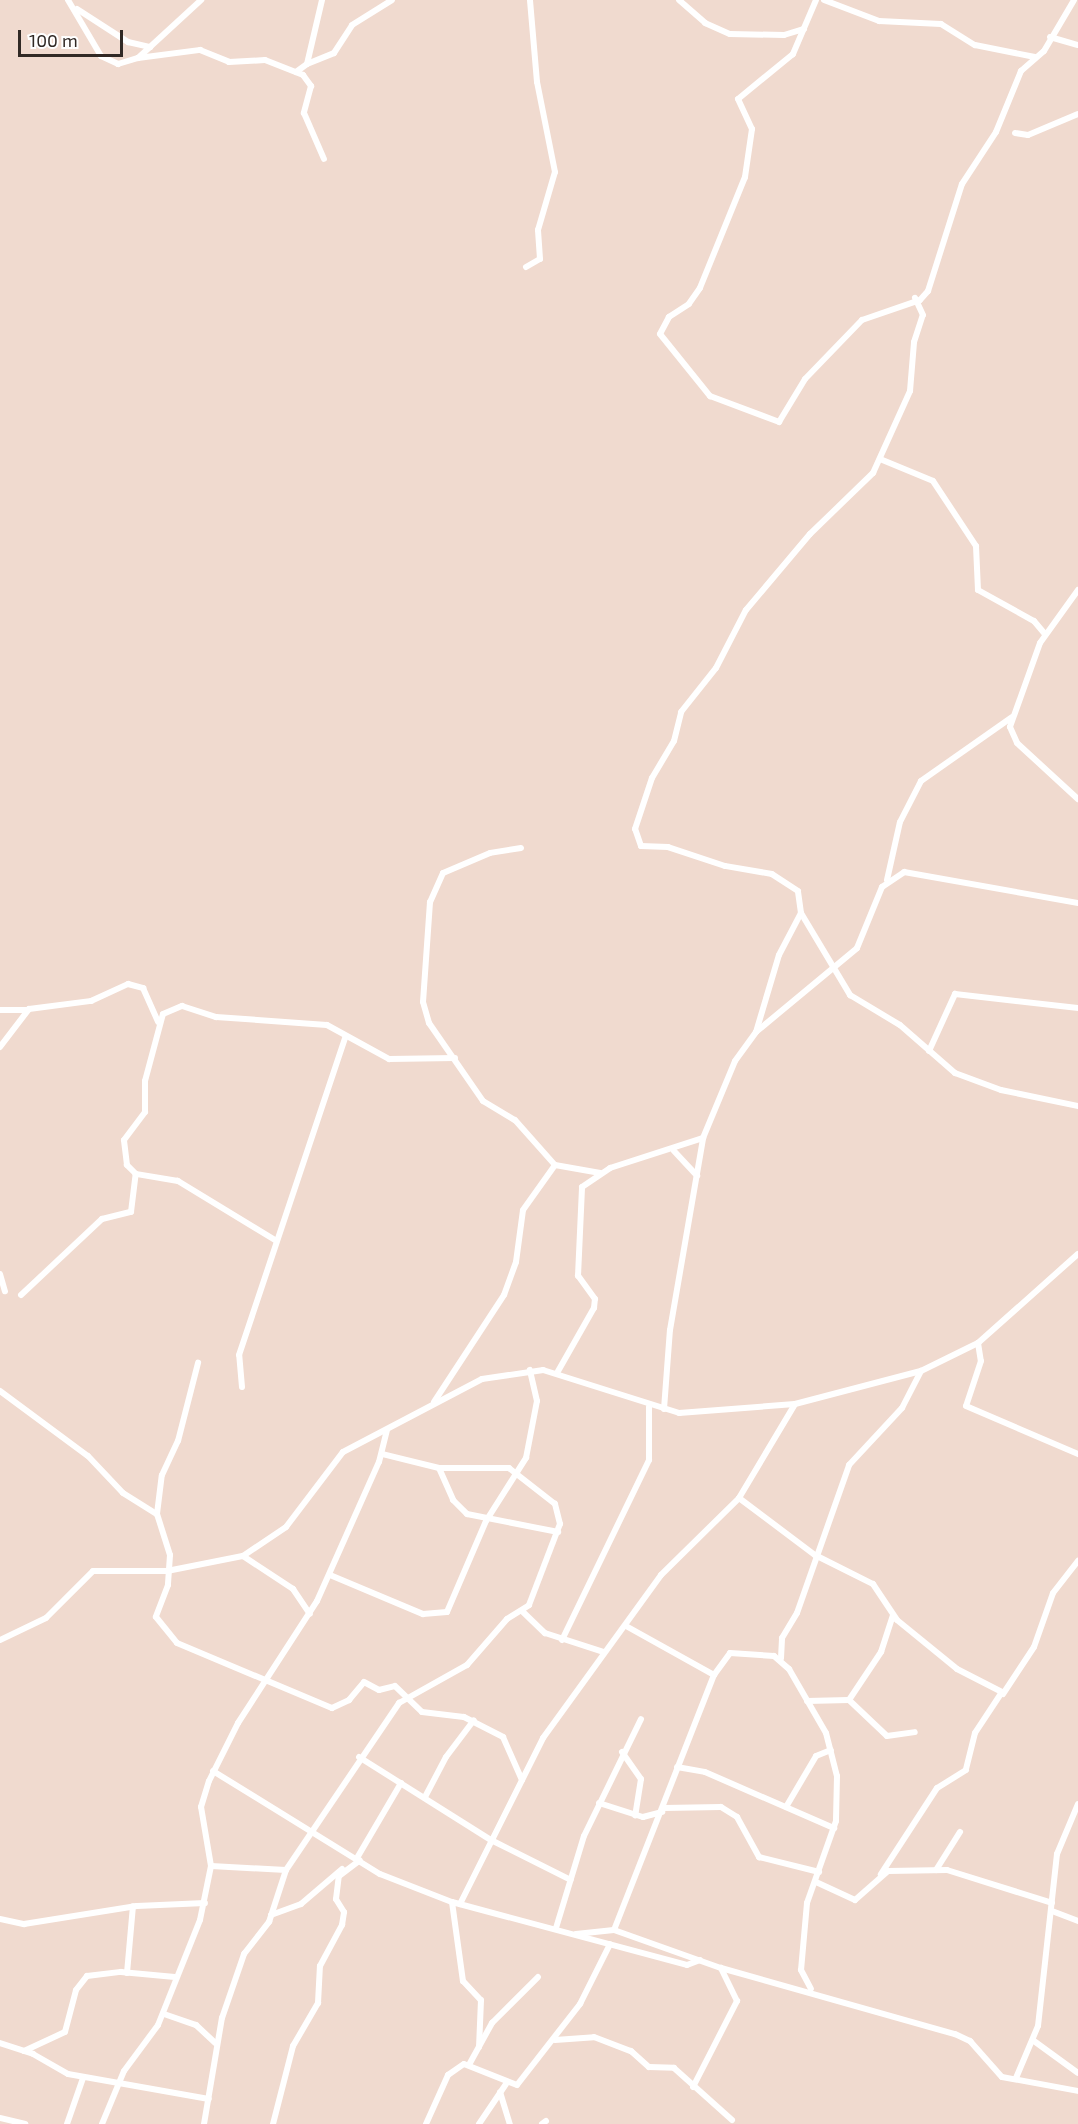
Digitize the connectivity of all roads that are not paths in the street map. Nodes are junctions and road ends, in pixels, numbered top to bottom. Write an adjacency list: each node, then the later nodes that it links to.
1 (68, 0): 10 (street)
2 (201, 0): 14 (street)
3 (322, 0): 17 (street)
4 (392, 0): 17 (street)
5 (530, 0): 22 (street)
6 (679, 0): 11 (street)
7 (816, 0): 11 (street)
8 (824, 0): 15 (street)
9 (1074, 0): 12 (street)
10 (77, 9): 14 (street); 16 (street)
11 (804, 29): 23 (street)
12 (1050, 37): 13 (street); 15 (street)
13 (1078, 45)
14 (150, 47): 16 (street)
15 (1036, 57): 23 (street)
16 (138, 58): 18 (street)
17 (307, 64): 18 (street)
18 (296, 72): 21 (street)
19 (1078, 114): 20 (street)
20 (1015, 134)
21 (324, 159)
22 (526, 267)
23 (915, 298): 24 (street)
24 (880, 459): 26 (street); 32 (street)
25 (1078, 590): 26 (street)
26 (1045, 634): 27 (street)
27 (1012, 717): 28 (street); 30 (street)
28 (1078, 799)
29 (521, 848): 42 (street)
30 (886, 880): 31 (street); 33 (street)
31 (1078, 903)
32 (801, 913): 33 (street); 38 (street)
33 (833, 967): 38 (street); 41 (street)
34 (1078, 1008): 41 (street)
35 (0, 1010): 36 (street)
36 (27, 1010): 37 (street); 40 (street)
37 (159, 1022): 39 (street); 48 (street)
38 (756, 1032): 44 (street)
39 (346, 1036): 42 (street); 50 (street)
40 (0, 1047)
41 (929, 1051): 43 (street)
42 (454, 1058): 46 (street)
43 (1078, 1106)
44 (703, 1138): 45 (street); 49 (street)
45 (674, 1151): 47 (street); 49 (street)
46 (555, 1165): 47 (street); 63 (street)
47 (600, 1173): 59 (street)
48 (136, 1174): 50 (street); 54 (street)
49 (697, 1176): 65 (street)
50 (275, 1240): 60 (street)
51 (1078, 1254): 55 (street)
52 (0, 1274): 53 (street)
53 (5, 1291)
54 (21, 1295)
55 (978, 1343): 58 (street); 68 (street)
56 (198, 1364): 72 (street)
57 (530, 1370): 59 (street); 63 (street); 70 (street)
58 (921, 1371): 62 (street); 75 (street)
59 (557, 1373): 64 (street)
60 (242, 1387)
61 (0, 1391): 72 (street)
62 (795, 1404): 65 (street); 71 (street)
63 (432, 1405): 66 (street)
64 (649, 1407): 65 (street); 85 (street)
65 (664, 1409)
66 (387, 1430): 67 (street); 76 (street)
67 (381, 1454): 69 (street); 79 (street)
68 (1078, 1454)
69 (439, 1468): 70 (street); 73 (street)
70 (513, 1473): 73 (street); 74 (street)
71 (739, 1498): 75 (street); 83 (street)
72 (157, 1514): 78 (street)
73 (486, 1521): 74 (street); 79 (street)
74 (558, 1532): 80 (street)
75 (815, 1555): 82 (street); 86 (street)
76 (243, 1556): 78 (street); 81 (street)
77 (1078, 1562): 92 (street)
78 (167, 1571): 84 (street); 91 (street)
79 (330, 1575): 81 (street)
80 (522, 1611): 85 (street); 93 (street)
81 (310, 1614): 91 (street)
82 (892, 1616): 92 (street); 94 (street)
83 (626, 1626): 87 (street); 90 (street)
84 (0, 1640)
85 (562, 1640): 87 (street)
86 (780, 1650): 88 (street); 89 (street)
87 (604, 1652): 104 (street)
88 (772, 1655): 89 (street); 90 (street)
89 (781, 1658): 95 (street)
90 (714, 1675): 102 (street)
91 (266, 1680): 93 (street); 103 (street)
92 (1003, 1694): 122 (street)
93 (404, 1698): 97 (street); 101 (street)
94 (849, 1700): 95 (street); 98 (street)
95 (807, 1701): 99 (street)
96 (642, 1719): 100 (street)
97 (474, 1720): 104 (street); 106 (street)
98 (915, 1732)
99 (831, 1750): 109 (street); 112 (street)
100 (622, 1752): 107 (street); 111 (street)
101 (360, 1757): 105 (street); 114 (street)
102 (677, 1767): 109 (street); 110 (street)
103 (213, 1771): 114 (street); 117 (street)
104 (522, 1780): 115 (street)
105 (401, 1783): 106 (street); 116 (street)
106 (425, 1797): 115 (street)
107 (600, 1803): 111 (street); 123 (street)
108 (1078, 1804): 126 (street)
109 (786, 1807): 112 (street)
110 (663, 1810): 111 (street); 121 (street); 135 (street)
111 (635, 1816)
112 (834, 1828): 121 (street)
113 (960, 1832): 120 (street)
114 (312, 1834): 116 (street); 119 (street)
115 (491, 1840): 123 (street); 128 (street)
116 (358, 1859): 118 (street); 125 (street)
117 (211, 1866): 119 (street); 127 (street)
118 (344, 1869): 131 (street); 167 (street)
119 (286, 1870): 131 (street)
120 (936, 1870): 122 (street); 126 (street)
121 (819, 1872): 124 (street)
122 (881, 1874): 124 (street)
123 (571, 1880): 134 (street)
124 (816, 1882): 143 (street)
125 (452, 1902): 128 (street); 149 (street)
126 (1052, 1903): 130 (street)
127 (206, 1904): 129 (street); 141 (street)
128 (460, 1904): 134 (street)
129 (133, 1906): 132 (street); 140 (street)
130 (1052, 1911): 133 (street); 146 (street)
131 (272, 1916): 148 (street)
132 (0, 1919)
133 (1078, 1921)
134 (555, 1928): 136 (street)
135 (614, 1930): 136 (street); 138 (street)
136 (576, 1934): 137 (street)
137 (610, 1944): 138 (street); 145 (street)
138 (700, 1960): 139 (street)
139 (721, 1968): 143 (street); 157 (street)
140 (127, 1973): 141 (street); 150 (street)
141 (175, 1977): 144 (street)
142 (538, 1977): 149 (street)
143 (811, 1989): 154 (street)
144 (164, 2014): 148 (street); 155 (street)
145 (554, 2040): 156 (street); 157 (street)
146 (1034, 2041): 152 (street); 154 (street)
147 (0, 2043): 150 (street)
148 (215, 2043): 160 (street)
149 (479, 2047): 151 (street)
150 (24, 2051): 153 (street)
151 (470, 2063): 156 (street); 168 (street)
152 (1078, 2073)
153 (83, 2078): 155 (street); 164 (street)
154 (1016, 2079): 158 (street)
155 (118, 2081): 160 (street); 165 (street)
156 (506, 2084): 159 (street)
157 (693, 2088): 162 (street)
158 (1078, 2091)
159 (500, 2092): 169 (street); 170 (street)
160 (209, 2099): 166 (street)
161 (0, 2118): 163 (street)
162 (732, 2120)
163 (25, 2124)
164 (67, 2124)
165 (102, 2124)
166 (204, 2124)
167 (273, 2124)
168 (426, 2124)
169 (479, 2124)
170 (510, 2124)

